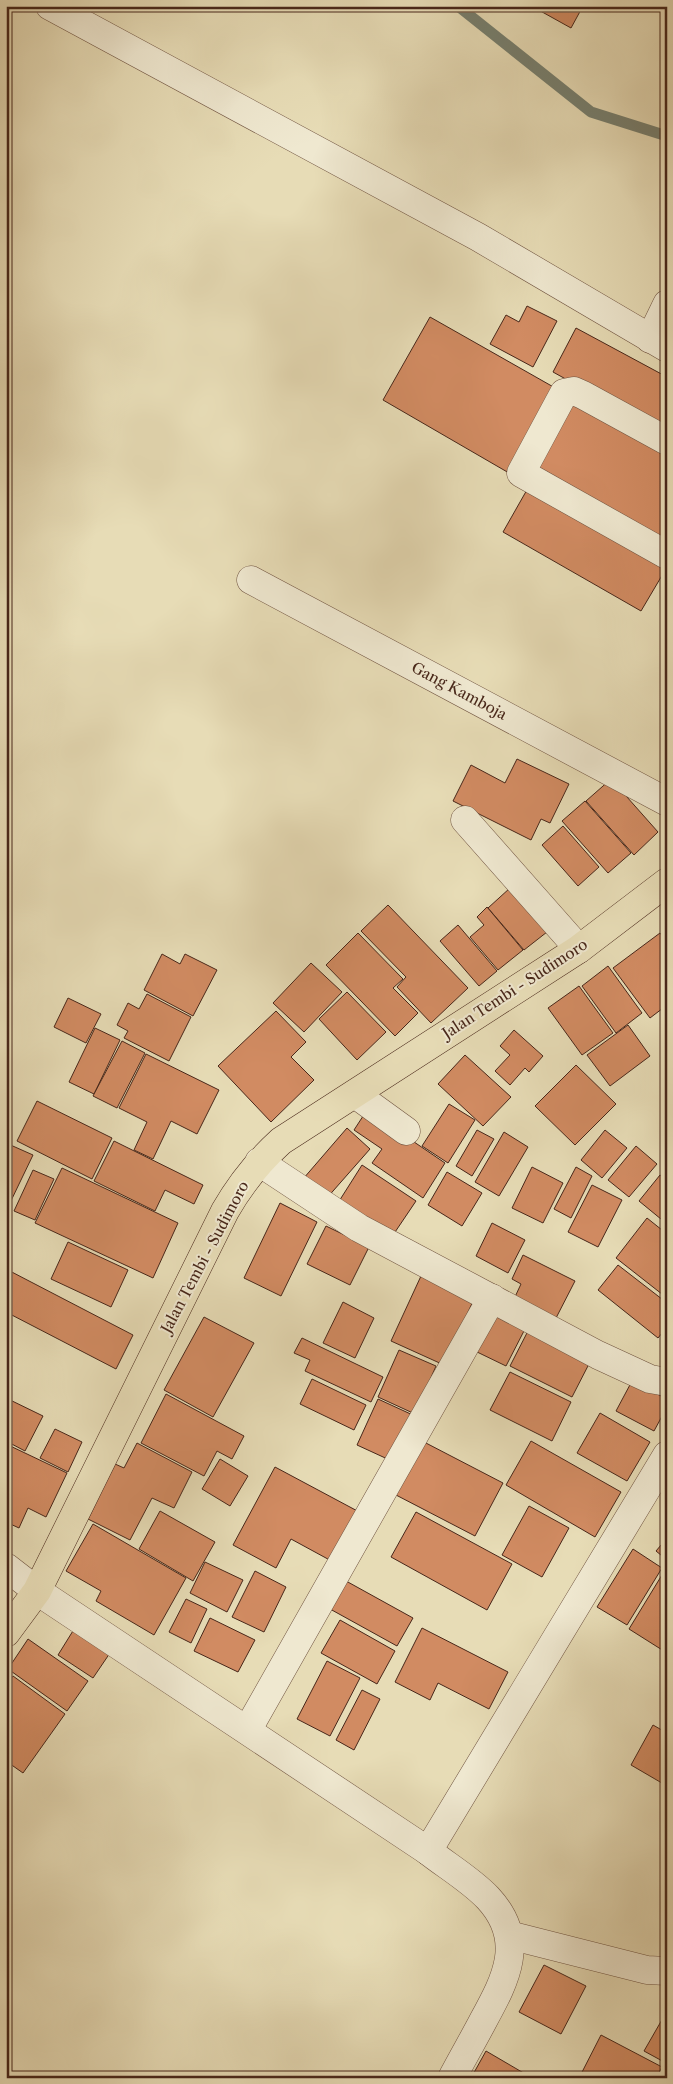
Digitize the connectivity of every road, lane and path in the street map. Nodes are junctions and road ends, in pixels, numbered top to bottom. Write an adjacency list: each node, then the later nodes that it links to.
1 (50, 6): 2 (street)
2 (80, 14): 4 (street)
3 (667, 304): 4 (street)
4 (658, 344)
5 (667, 441): 6 (street)
6 (667, 555)
7 (251, 580): 8 (street, Gang Kamboja)
8 (667, 802)
9 (465, 820): 11 (street)
10 (667, 882): 11 (main road, Jalan Tembi - Sudimoro)
11 (578, 949): 12 (main road, Jalan Tembi - Sudimoro)
12 (355, 1094): 13 (street); 14 (main road, Jalan Tembi - Sudimoro)
13 (406, 1131)
14 (258, 1162): 15 (street); 19 (main road, Jalan Tembi - Sudimoro)
15 (492, 1298): 16 (street); 21 (street)
16 (667, 1382)
17 (667, 1455): 22 (street)
18 (6, 1568): 19 (street)
19 (37, 1591): 20 (main road, Jalan Tembi - Sudimoro); 21 (street)
20 (6, 1633)
21 (248, 1729): 22 (street)
22 (428, 1851): 23 (street)
23 (509, 1936): 24 (street); 25 (street)
24 (667, 1971)
25 (452, 2078)

